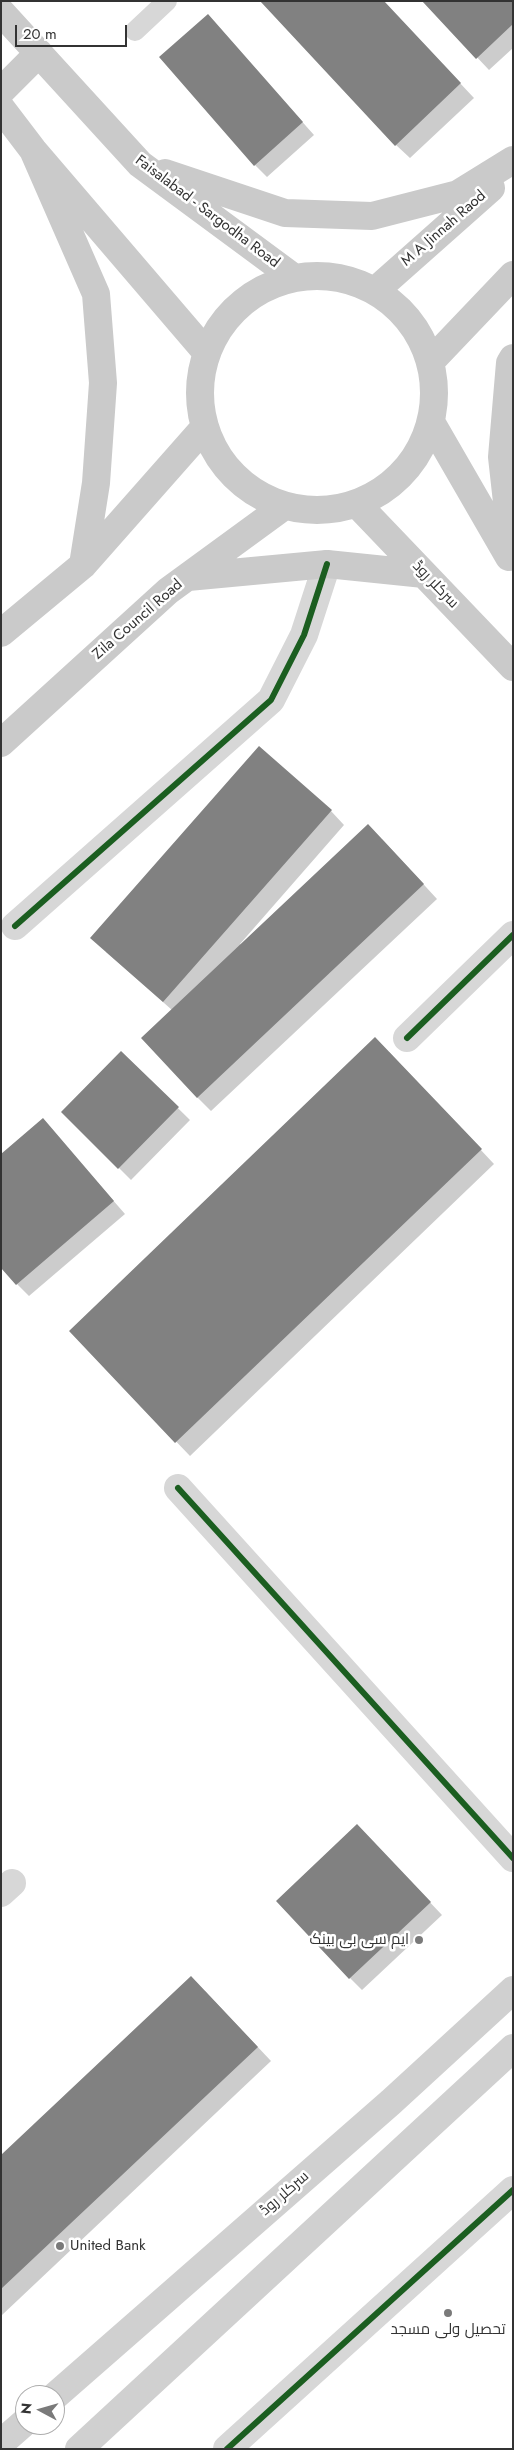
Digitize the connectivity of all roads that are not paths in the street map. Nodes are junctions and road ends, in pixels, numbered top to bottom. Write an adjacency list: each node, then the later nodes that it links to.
1 (167, 1): 3 (lane)
2 (1, 12): 4 (main road, Faisalabad - Sargodha Road)
3 (135, 31)
4 (39, 53): 5 (main road); 9 (main road, Faisalabad - Sargodha Road)
5 (1, 91)
6 (1, 108): 7 (main road)
7 (33, 150): 14 (main road); 24 (main road)
8 (513, 160): 9 (main road)
9 (140, 164): 12 (main road, Faisalabad - Sargodha Road)
10 (513, 169): 13 (main road, M A Jinnah Raod)
11 (513, 275): 16 (main road)
12 (293, 277): 13 (main road); 14 (main road)
13 (376, 290): 16 (main road)
14 (206, 352): 18 (main road)
15 (513, 358): 21 (main road)
16 (431, 361): 17 (main road)
17 (431, 422): 19 (main road); 23 (main road)
18 (204, 428): 20 (main road); 24 (main road)
19 (357, 504): 20 (main road); 25 (main road, سرکلر روڈ)
20 (282, 506): 26 (main road, Zila Council Road)
21 (513, 556)
22 (327, 564): 25 (main road); 26 (main road); 30 (street)
23 (513, 564)
24 (83, 565): 27 (main road)
25 (424, 574): 28 (main road, سرکلر روڈ)
26 (188, 577): 29 (main road, Zila Council Road)
27 (1, 633)
28 (513, 667)
29 (1, 742)
30 (14, 926)
31 (513, 935): 32 (street)
32 (407, 1038)
33 (178, 1488): 34 (street)
34 (513, 1858)
35 (513, 1990): 38 (main road, سرکلر روڈ)
36 (513, 2048): 41 (main road)
37 (513, 2190): 42 (street)
38 (65, 2387)
39 (15, 2431): 40 (main road)
40 (1, 2443)
41 (79, 2449)
42 (227, 2449)

